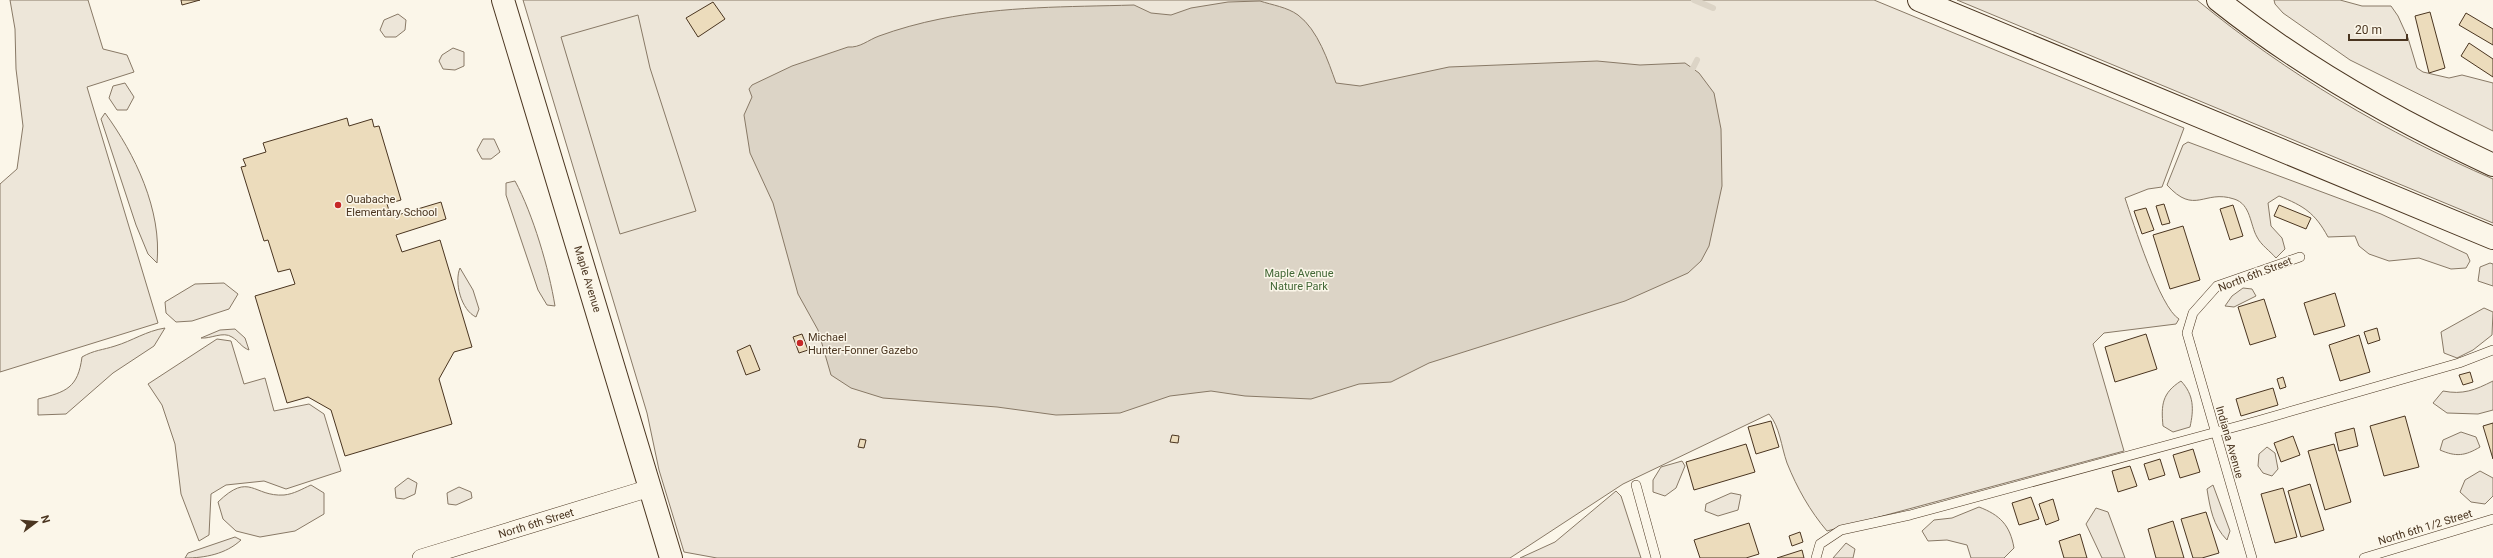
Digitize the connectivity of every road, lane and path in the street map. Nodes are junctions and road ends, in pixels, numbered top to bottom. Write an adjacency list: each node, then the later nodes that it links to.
1 (503, 0): 11 (main road, Maple Avenue)
2 (1919, 0): 5 (main road)
3 (2218, 0): 4 (main road)
4 (2493, 165)
5 (2493, 238)
6 (2300, 257): 7 (lane, North 6th Street)
7 (2187, 333): 9 (lane, Indiana Avenue)
8 (2493, 350): 9 (lane)
9 (2214, 430): 16 (lane); 17 (lane, Indiana Avenue)
10 (1636, 485): 15 (lane)
11 (650, 488): 13 (street, North 6th Street); 14 (main road, Maple Avenue)
12 (2493, 519): 18 (lane, North 6th 1/2 Street)
13 (421, 558)
14 (671, 558)
15 (1656, 558)
16 (1816, 558)
17 (2252, 558)
18 (2364, 558)

